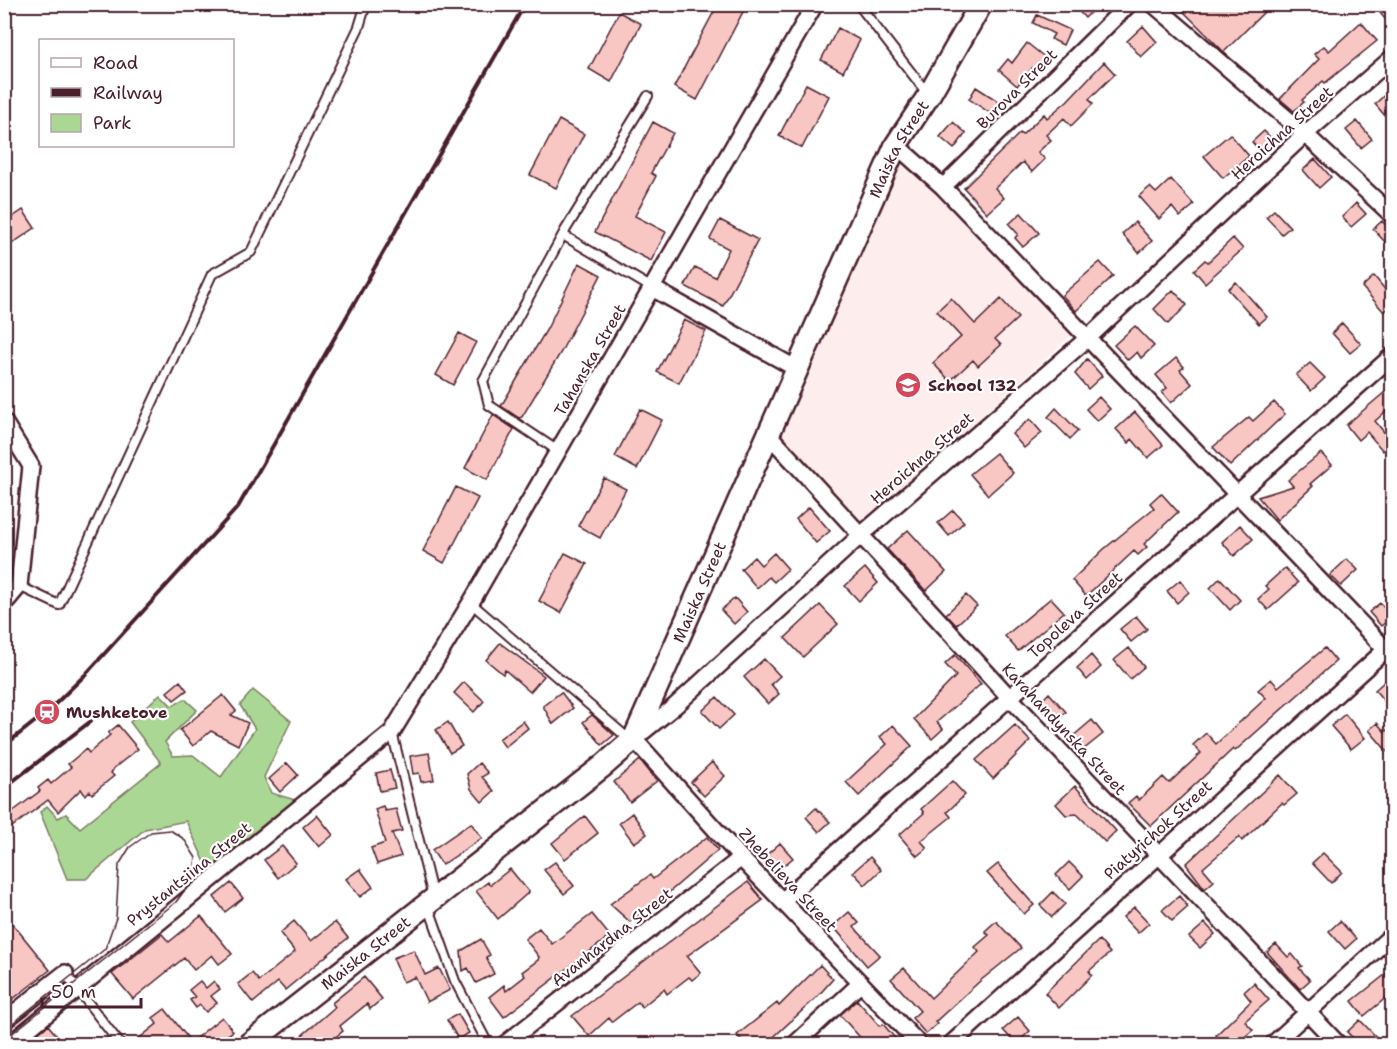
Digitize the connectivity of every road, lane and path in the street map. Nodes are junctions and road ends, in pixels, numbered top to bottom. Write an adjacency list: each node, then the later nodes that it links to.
1 (366, 4): 24 (lane)
2 (815, 4): 15 (street, Tahanska Street)
3 (858, 4): 8 (lane)
4 (981, 4): 8 (street, Maiska Street)
5 (1129, 4): 12 (street, Burova Street)
6 (1153, 4): 10 (street)
7 (1392, 58): 10 (street, Heroichna Street)
8 (929, 95): 11 (street, Maiska Street)
9 (648, 96): 14 (lane)
10 (1305, 134): 13 (street); 16 (street, Heroichna Street)
11 (896, 145): 12 (street); 18 (street, Maiska Street)
12 (944, 187): 16 (street)
13 (1392, 215)
14 (563, 235): 15 (lane); 21 (lane)
15 (652, 288): 18 (street); 21 (street, Tahanska Street)
16 (1088, 338): 22 (street); 23 (street, Heroichna Street)
17 (1392, 356): 22 (street, Topoleva Street)
18 (797, 369): 20 (street, Maiska Street)
19 (4, 422): 24 (street)
20 (769, 435): 23 (street, Karahandynska Street); 30 (street, Maiska Street)
21 (558, 452): 25 (street, Tahanska Street)
22 (1238, 494): 27 (street); 28 (street, Topoleva Street)
23 (860, 536): 28 (street, Karahandynska Street); 30 (street, Heroichna Street)
24 (19, 586): 26 (street)
25 (471, 603): 29 (street, Tahanska Street); 30 (lane)
26 (4, 604)
27 (1390, 650): 31 (street, Piatyrichok Street)
28 (1010, 698): 31 (street, Karahandynska Street); 34 (street, Topoleva Street)
29 (392, 732): 33 (lane); 38 (street, Prystantsiina Street)
30 (632, 740): 32 (street, Zhebelieva Street); 33 (street, Maiska Street)
31 (1157, 855): 39 (street, Karahandynska Street); 48 (street, Piatyrichok Street)
32 (741, 858): 34 (street, Zhebelieva Street); 45 (street, Avanhardna Street)
33 (430, 901): 43 (street, Maiska Street); 44 (lane)
34 (782, 901): 37 (street, Zhebelieva Street)
35 (1392, 935): 39 (street)
36 (65, 973): 38 (lane); 40 (street)
37 (861, 984): 46 (street); 47 (street, Zhebelieva Street)
38 (78, 990): 41 (street, Prystantsiina Street); 42 (lane)
39 (1308, 1013): 49 (street); 50 (street, Karahandynska Street)
40 (4, 1021)
41 (10, 1044)
42 (120, 1044)
43 (249, 1044)
44 (488, 1044)
45 (505, 1044)
46 (795, 1044)
47 (919, 1044)
48 (951, 1044)
49 (1273, 1044)
50 (1338, 1044)

